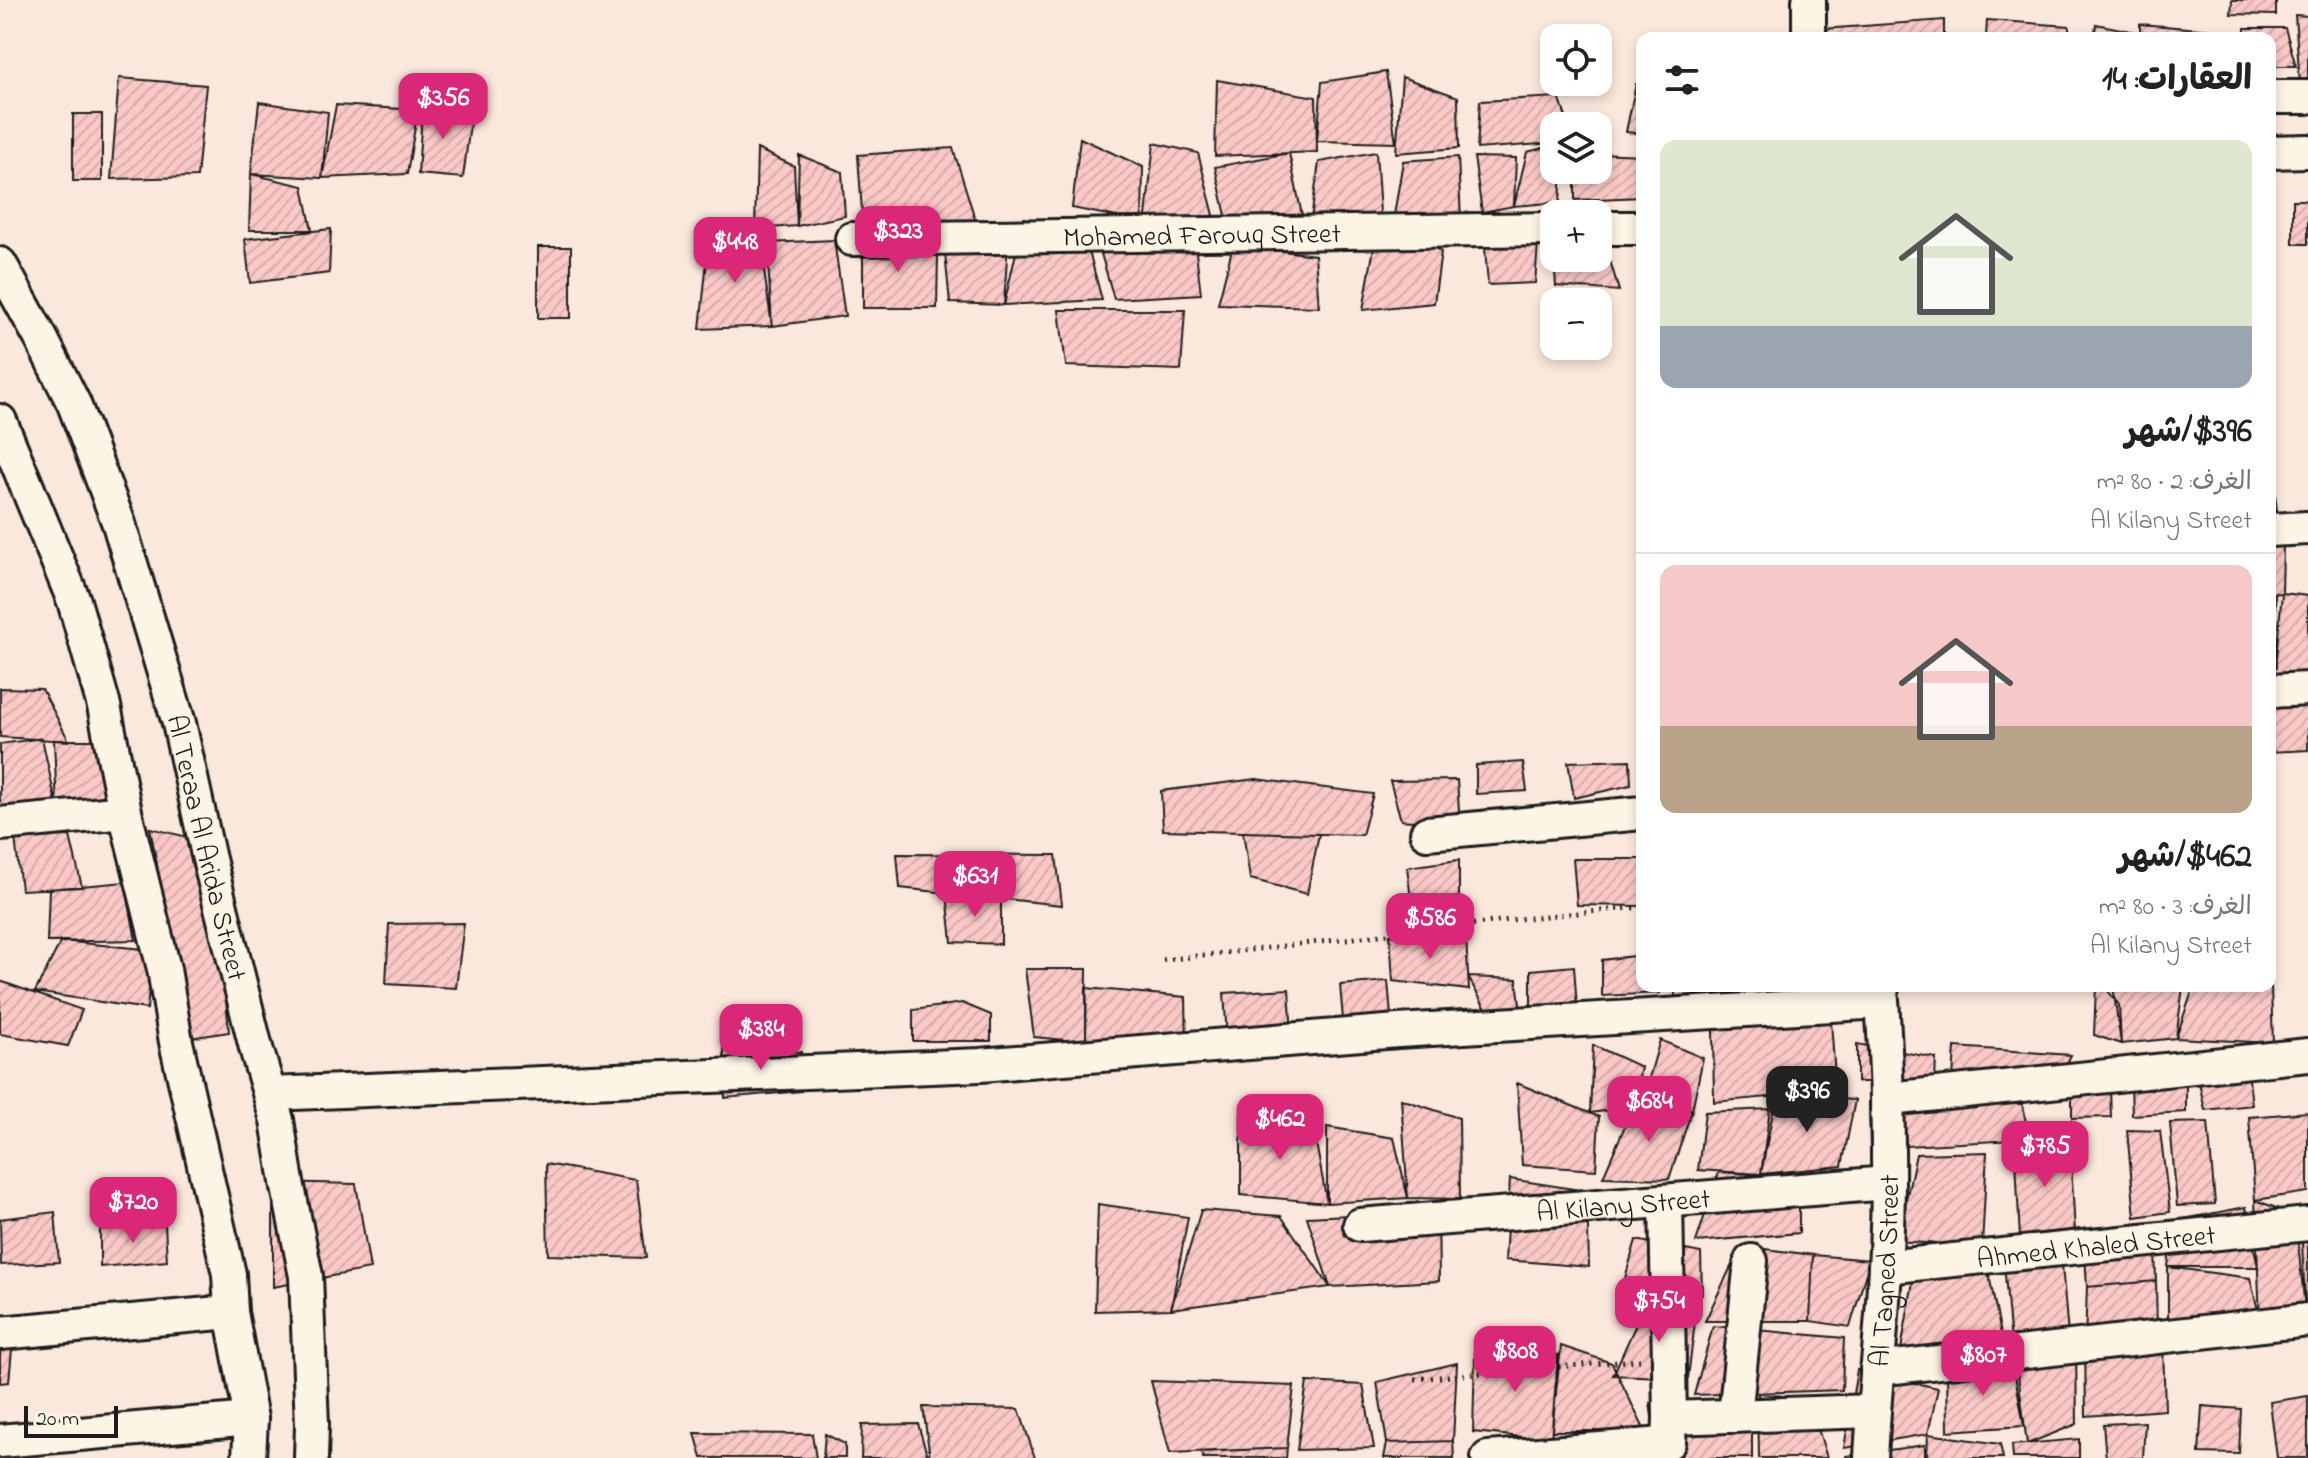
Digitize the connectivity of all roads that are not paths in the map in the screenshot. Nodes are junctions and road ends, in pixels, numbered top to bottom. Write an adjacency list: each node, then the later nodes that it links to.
1 (1809, 0): 2 (street)
2 (1809, 32)
3 (2276, 97): 4 (street)
4 (2308, 97)
5 (2308, 151): 6 (street)
6 (2276, 152)
7 (1612, 228): 8 (street)
8 (1636, 228)
9 (1540, 229): 10 (street, Mohamed Farouq Street)
10 (852, 239)
11 (0, 264): 23 (street, Al Teraa Al Arida Street)
12 (1, 428): 17 (street)
13 (2308, 528): 14 (street)
14 (2276, 530)
15 (2308, 689): 16 (street)
16 (2276, 691)
17 (125, 812): 19 (street); 31 (street)
18 (1636, 814): 20 (street)
19 (0, 824)
20 (1427, 833)
21 (1881, 994): 23 (street); 24 (street, Al Tagned Street)
22 (2308, 1055): 24 (street)
23 (270, 1094): 41 (street, Al Teraa Al Arida Street)
24 (1889, 1099): 25 (street, Al Tagned Street)
25 (1888, 1183): 26 (street, Al Kilany Street); 30 (street, Al Tagned Street)
26 (1666, 1201): 28 (street, Al Kilany Street); 37 (street)
27 (2308, 1224): 30 (street, Ahmed Khaled Street)
28 (1360, 1225)
29 (1751, 1261): 36 (street)
30 (1885, 1267): 34 (street, Al Tagned Street)
31 (231, 1312): 33 (street); 38 (street)
32 (2308, 1320): 34 (street)
33 (0, 1333)
34 (1877, 1369): 35 (street, Al Tagned Street)
35 (1873, 1411): 36 (street); 43 (street, Al Tagned Street)
36 (1735, 1416): 37 (street)
37 (1670, 1418): 42 (street)
38 (251, 1419): 39 (street); 40 (street)
39 (0, 1441)
40 (249, 1458)
41 (311, 1458)
42 (1488, 1458)
43 (1871, 1458)

